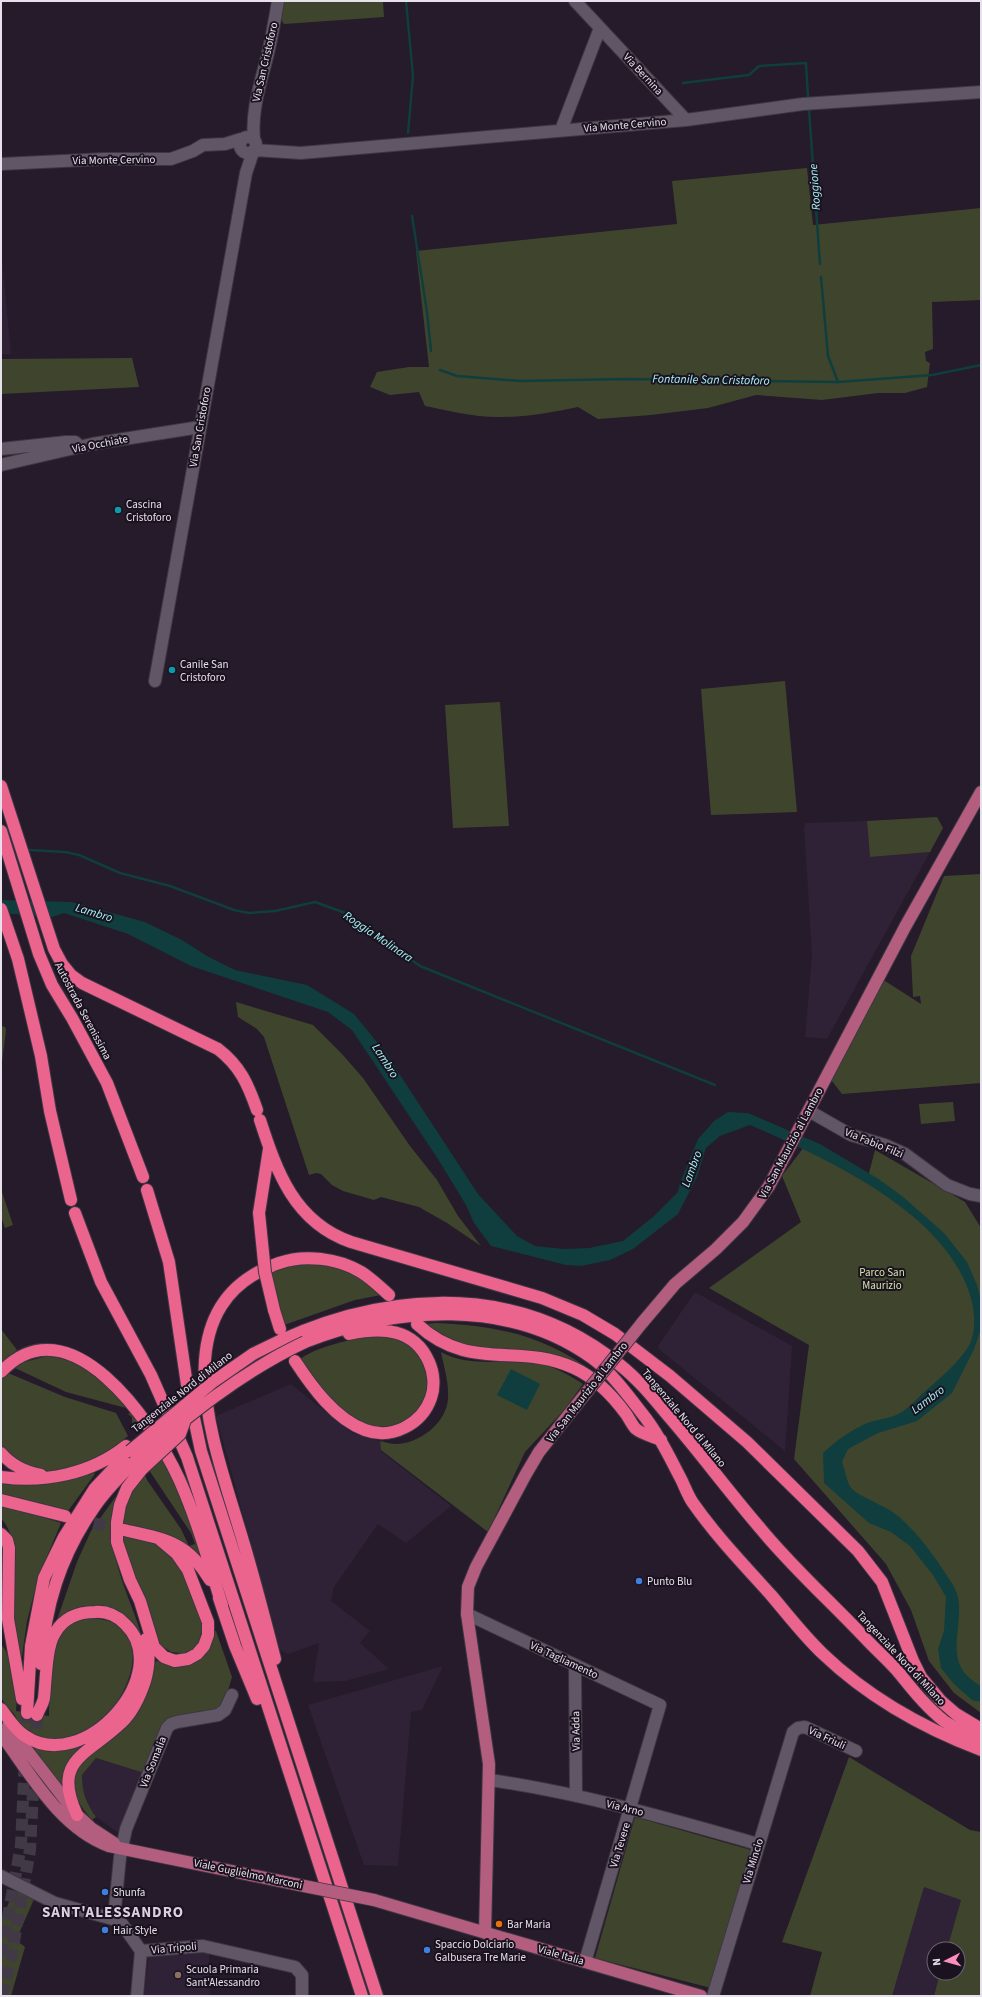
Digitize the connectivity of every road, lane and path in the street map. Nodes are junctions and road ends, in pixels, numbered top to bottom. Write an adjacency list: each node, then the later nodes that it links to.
1 (278, 1): 7 (street, Via San Cristoforo)
2 (575, 1): 3 (street, Via Bernina)
3 (600, 28): 5 (street, Via Bernina); 6 (street)
4 (981, 92): 5 (street, Via Monte Cervino)
5 (686, 120): 6 (street, Via Monte Cervino)
6 (561, 130): 7 (street, Via Monte Cervino)
7 (248, 145): 8 (street, Via Monte Cervino); 9 (street, Via San Cristoforo)
8 (1, 164)
9 (200, 427): 10 (street, Via Occhiate); 13 (street, Via San Cristoforo)
10 (81, 447): 11 (street); 12 (street, Via Occhiate)
11 (1, 449)
12 (1, 464)
13 (155, 681)
14 (1, 786): 19 (highway)
15 (981, 792): 18 (main road, Via San Maurizio al Lambro)
16 (1, 831): 20 (highway, Autostrada Serenissima)
17 (1, 909): 23 (highway)
18 (809, 1111): 22 (street, Via Fabio Filzi); 45 (main road, Via San Maurizio al Lambro, bridge)
19 (269, 1147): 27 (highway, bridge); 55 (highway)
20 (142, 1177)
21 (147, 1190): 61 (highway)
22 (981, 1196)
23 (71, 1200)
24 (75, 1213): 60 (highway)
25 (389, 1295): 61 (highway)
26 (417, 1324): 31 (highway)
27 (280, 1329)
28 (305, 1342): 29 (highway); 31 (highway, Tangenziale Nord di Milano); 34 (highway, Tangenziale Nord di Milano, bridge)
29 (295, 1361)
30 (1, 1372): 44 (highway)
31 (661, 1440): 58 (highway, Tangenziale Nord di Milano)
32 (128, 1448): 36 (highway); 52 (highway, Tangenziale Nord di Milano); 57 (highway, Tangenziale Nord di Milano, bridge)
33 (1, 1453): 36 (highway)
34 (137, 1466): 43 (highway); 52 (highway)
35 (1, 1477): 36 (highway)
36 (50, 1477)
37 (1, 1500): 38 (highway)
38 (65, 1516)
39 (1, 1527): 41 (highway)
40 (124, 1530): 42 (highway)
41 (4, 1537): 48 (highway)
42 (158, 1538): 43 (highway); 44 (highway)
43 (130, 1580): 65 (highway)
44 (222, 1605): 60 (highway)
45 (467, 1614): 47 (street, Via Tagliamento); 62 (main road, Via San Maurizio al Lambro)
46 (1, 1635): 48 (highway)
47 (575, 1665): 50 (street, Via Tagliamento); 63 (street, Via Adda)
48 (18, 1666): 52 (highway)
49 (232, 1695): 67 (street, Via Somalia)
50 (660, 1705): 64 (street, Via Tevere)
51 (1, 1709): 52 (highway)
52 (29, 1713)
53 (1, 1717): 65 (main road, Viale Guglielmo Marconi)
54 (798, 1728): 59 (street, Via Friuli); 66 (street, Via Mincio)
55 (981, 1729)
56 (1, 1734): 67 (main road, Viale Guglielmo Marconi)
57 (981, 1738)
58 (981, 1750)
59 (856, 1751)
60 (286, 1766): 78 (highway)
61 (303, 1767): 79 (highway)
62 (490, 1780): 63 (street, Via Arno); 69 (main road, Via San Maurizio al Lambro)
63 (576, 1796): 64 (street, Via Arno)
64 (631, 1809): 66 (street, Via Arno); 75 (street, Via Tevere)
65 (77, 1815): 67 (main road, Viale Guglielmo Marconi)
66 (758, 1844): 81 (street, Via Mincio)
67 (122, 1848): 70 (main road, Viale Guglielmo Marconi, bridge); 71 (street, Via Somalia)
68 (1, 1876): 71 (street)
69 (485, 1890): 72 (main road); 73 (main road)
70 (374, 1900): 72 (main road, Viale Italia)
71 (114, 1918): 74 (street)
72 (471, 1928): 73 (main road, Viale Italia)
73 (485, 1933): 75 (main road, Viale Italia)
74 (141, 1951): 76 (street); 77 (street, Via Tripoli)
75 (585, 1962): 80 (main road, Viale Italia)
76 (137, 1996)
77 (302, 1996)
78 (362, 1996)
79 (377, 1996)
80 (701, 1996)
81 (714, 1996)

